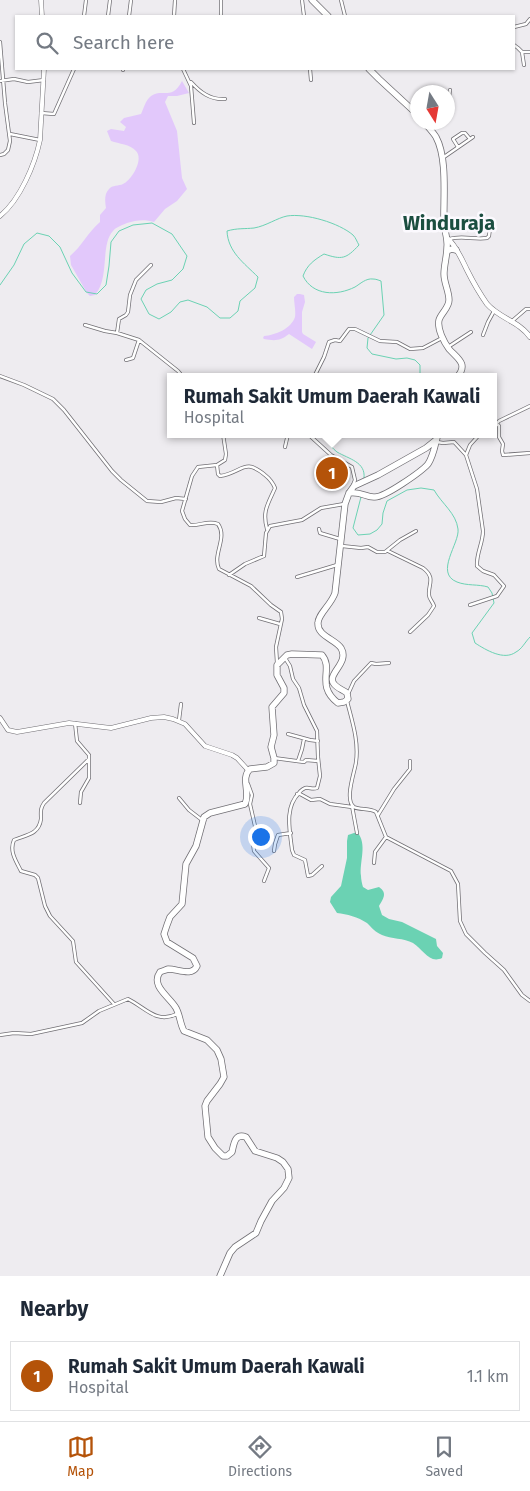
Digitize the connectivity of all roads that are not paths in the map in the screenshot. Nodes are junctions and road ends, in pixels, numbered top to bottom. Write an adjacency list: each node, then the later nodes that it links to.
1 (41, 0): 10 (main road)
2 (86, 0): 11 (street)
3 (110, 0): 12 (street)
4 (131, 0): 13 (street)
5 (175, 0): 14 (street)
6 (221, 0): 15 (street)
7 (302, 0): 16 (street)
8 (312, 0): 17 (highway)
9 (341, 0): 18 (street)
10 (42, 15)
11 (84, 15)
12 (108, 15)
13 (129, 15)
14 (174, 15)
15 (221, 15)
16 (304, 15)
17 (327, 15)
18 (345, 15)
19 (530, 19): 20 (street)
20 (515, 27)
21 (0, 42): 33 (street)
22 (515, 47): 23 (street)
23 (522, 52): 24 (street); 25 (street)
24 (530, 52)
25 (524, 65)
26 (44, 70): 31 (main road)
27 (74, 70): 37 (street)
28 (184, 70): 34 (street)
29 (310, 70): 32 (street)
30 (370, 70): 36 (highway)
31 (44, 80): 33 (street); 37 (main road)
32 (311, 80)
33 (2, 81): 40 (street)
34 (190, 81): 35 (street); 38 (street)
35 (225, 99)
36 (410, 108)
37 (41, 113): 41 (main road)
38 (194, 123)
39 (431, 130): 44 (highway)
40 (10, 134): 41 (street); 43 (street)
41 (40, 140): 45 (main road)
42 (458, 147): 42 (street); 44 (street)
43 (0, 155)
44 (442, 158): 47 (highway)
45 (0, 216)
46 (490, 228): 47 (street)
47 (448, 238): 48 (main road); 49 (highway)
48 (456, 250): 49 (highway); 52 (main road)
49 (447, 251): 58 (highway)
50 (151, 265): 56 (street)
51 (530, 310): 53 (street)
52 (494, 311): 53 (main road); 57 (street)
53 (511, 322): 59 (main road)
54 (85, 324): 56 (street)
55 (471, 332): 61 (street)
56 (116, 333): 60 (street)
57 (484, 335)
58 (443, 337): 61 (highway); 64 (street)
59 (530, 337)
60 (139, 340): 62 (street); 63 (street)
61 (448, 347): 65 (highway)
62 (126, 360)
63 (180, 373)
64 (316, 373)
65 (459, 373)
66 (0, 376): 80 (street)
67 (530, 406): 68 (street)
68 (497, 422)
69 (497, 424): 76 (street)
70 (224, 438): 78 (street)
71 (287, 438): 75 (street)
72 (312, 438): 79 (street)
73 (437, 438): 77 (street); 79 (highway); 79 (highway)
74 (476, 438): 77 (street)
75 (285, 447)
76 (530, 453)
77 (466, 455): 89 (street)
78 (217, 465): 80 (street); 81 (street)
79 (347, 498): 81 (street); 84 (highway)
80 (186, 499): 87 (street)
81 (268, 529): 87 (street)
82 (319, 529): 84 (street)
83 (416, 531): 85 (street)
84 (341, 542): 85 (street); 86 (highway)
85 (388, 551): 92 (street)
86 (338, 564): 88 (street); 96 (highway)
87 (229, 575): 91 (street)
88 (297, 577)
89 (470, 605)
90 (259, 618): 91 (street)
91 (280, 624): 95 (street)
92 (410, 632)
93 (284, 657): 95 (highway); 96 (highway); 103 (street)
94 (389, 663): 96 (street)
95 (277, 665): 105 (highway)
96 (347, 698): 114 (street)
97 (181, 704): 99 (street)
98 (0, 718): 100 (main road)
99 (179, 720): 100 (main road); 110 (main road)
100 (74, 723): 104 (street)
101 (288, 734): 102 (street)
102 (304, 739): 103 (street); 106 (street)
103 (318, 741): 108 (street)
104 (90, 758): 113 (street); 125 (street)
105 (274, 758): 106 (street); 109 (highway)
106 (298, 761): 108 (street)
107 (410, 761): 115 (street)
108 (318, 762): 111 (street)
109 (255, 768): 110 (highway); 123 (street)
110 (248, 770): 116 (highway)
111 (297, 794): 114 (street); 117 (street)
112 (179, 798): 116 (street)
113 (80, 803)
114 (352, 806): 115 (street); 118 (street)
115 (378, 815): 119 (street)
116 (202, 820): 126 (highway)
117 (291, 833): 120 (street); 122 (street)
118 (357, 833)
119 (386, 838): 121 (street); 124 (street)
120 (274, 851)
121 (374, 863)
122 (322, 866)
123 (264, 881)
124 (530, 1001)
125 (114, 1004): 126 (street); 127 (street)
126 (178, 1013): 128 (highway)
127 (0, 1035)
128 (220, 1276)

